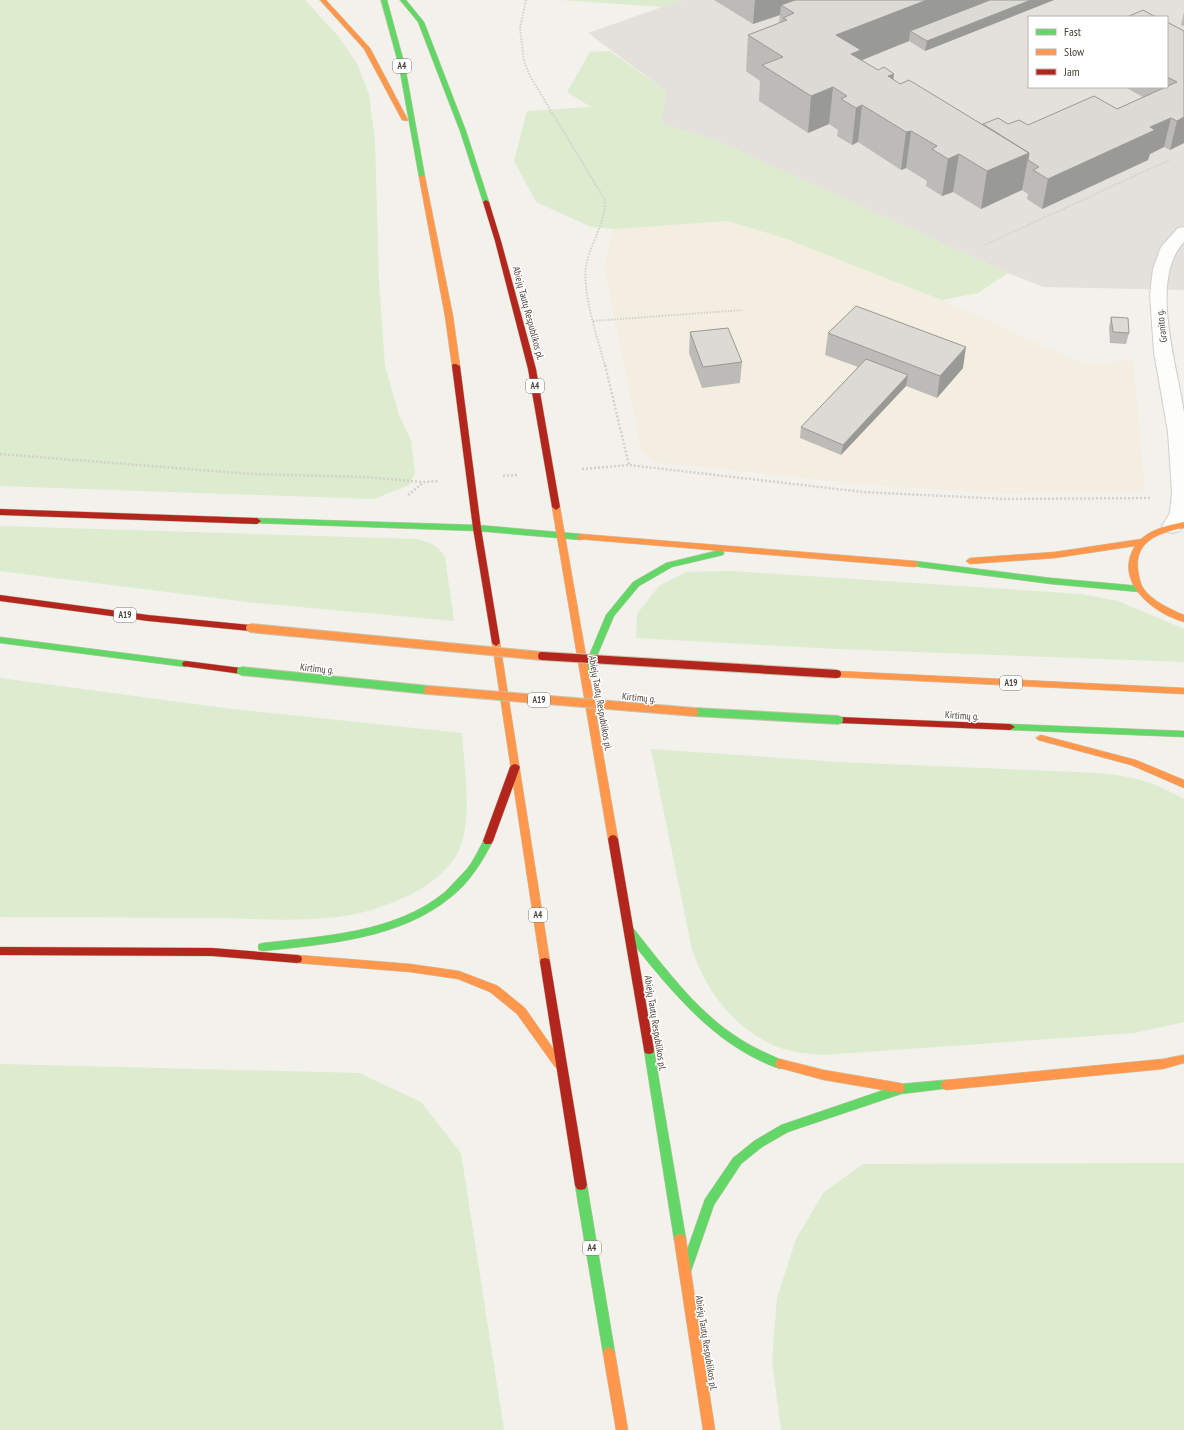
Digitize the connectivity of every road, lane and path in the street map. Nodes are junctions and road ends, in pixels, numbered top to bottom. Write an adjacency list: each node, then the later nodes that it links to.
1 (323, 0): 7 (highway)
2 (384, 0): 7 (highway, A4)
3 (403, 0): 6 (highway, Abiejų Tautų Respublikos pl. / A4)
4 (526, 0): 12 (path)
5 (421, 7): 6 (highway)
6 (421, 22): 20 (highway, Abiejų Tautų Respublikos pl. / A4)
7 (413, 133): 19 (highway, A4)
8 (1169, 160): 10 (path)
9 (1184, 232): 13 (street, Granito g.)
10 (985, 245)
11 (743, 310): 12 (path)
12 (593, 321): 16 (path)
13 (1181, 434): 16 (street, Granito g.)
14 (0, 454): 15 (path)
15 (424, 482)
16 (1182, 498): 18 (street, Granito g.)
17 (0, 512): 19 (highway)
18 (1178, 526): 21 (highway)
19 (477, 528): 20 (highway); 32 (highway, A4)
20 (562, 534): 22 (highway); 28 (highway, Abiejų Tautų Respublikos pl. / A4)
21 (1140, 542): 23 (highway); 24 (highway)
22 (740, 548): 23 (highway); 28 (highway)
23 (927, 565): 24 (highway)
24 (1140, 589): 26 (highway)
25 (0, 598): 29 (highway, A19, bridge)
26 (1184, 618)
27 (0, 640): 30 (highway, Kirtimų g. / A19, bridge)
28 (585, 676): 34 (highway, Abiejų Tautų Respublikos pl. / A4)
29 (1184, 691)
30 (999, 728): 31 (highway, Kirtimų g. / A19); 33 (highway)
31 (1184, 734)
32 (516, 764): 36 (highway); 38 (highway, A4)
33 (1184, 784)
34 (630, 931): 39 (highway); 40 (highway, Abiejų Tautų Respublikos pl. / A4)
35 (0, 950): 36 (highway)
36 (212, 952): 38 (highway)
37 (1184, 1059): 39 (highway)
38 (561, 1066): 41 (highway, A4)
39 (901, 1089): 40 (highway)
40 (685, 1271): 42 (highway, Abiejų Tautų Respublikos pl. / A4)
41 (622, 1430)
42 (709, 1430)

